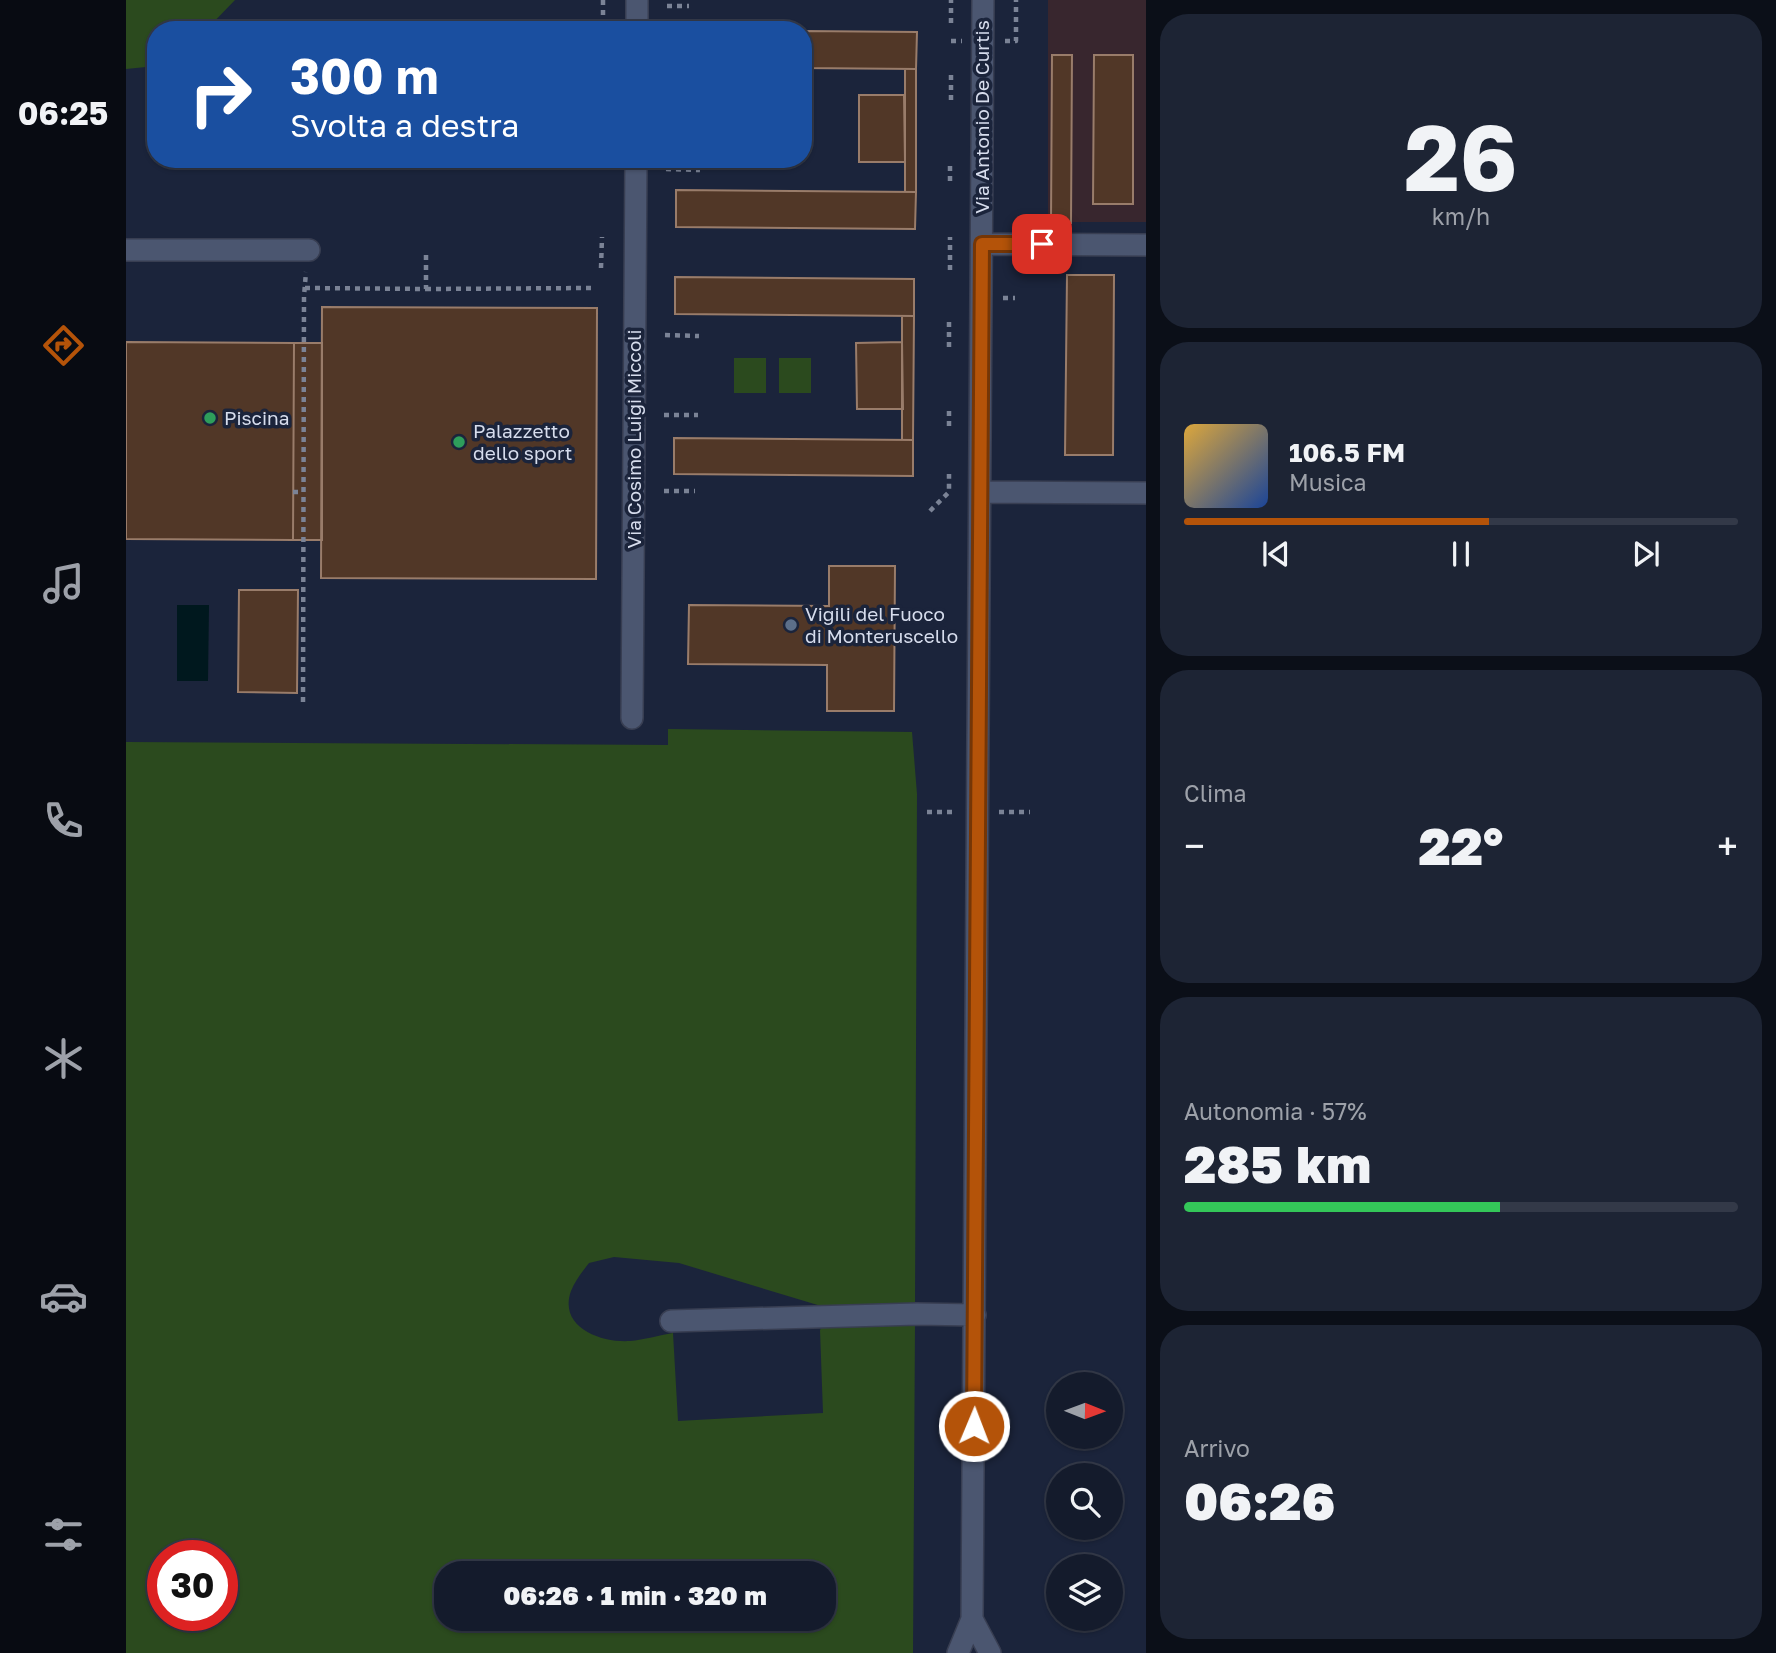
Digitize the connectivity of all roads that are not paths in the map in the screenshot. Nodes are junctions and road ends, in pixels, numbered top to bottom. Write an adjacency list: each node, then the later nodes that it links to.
1 (637, 0): 3 (street)
2 (983, 0): 5 (street, Via Antonio De Curtis)
3 (637, 21)
4 (636, 168): 11 (street, Via Cosimo Luigi Miccoli)
5 (982, 244): 6 (street); 9 (street, Via Antonio De Curtis)
6 (1146, 245)
7 (126, 250): 8 (street)
8 (309, 250)
9 (980, 492): 10 (street); 12 (street, Via Antonio De Curtis)
10 (1146, 493)
11 (632, 718)
12 (975, 1315): 13 (street); 14 (street, Via Antonio De Curtis)
13 (671, 1321)
14 (972, 1619): 15 (street); 16 (street)
15 (958, 1653)
16 (990, 1653)

